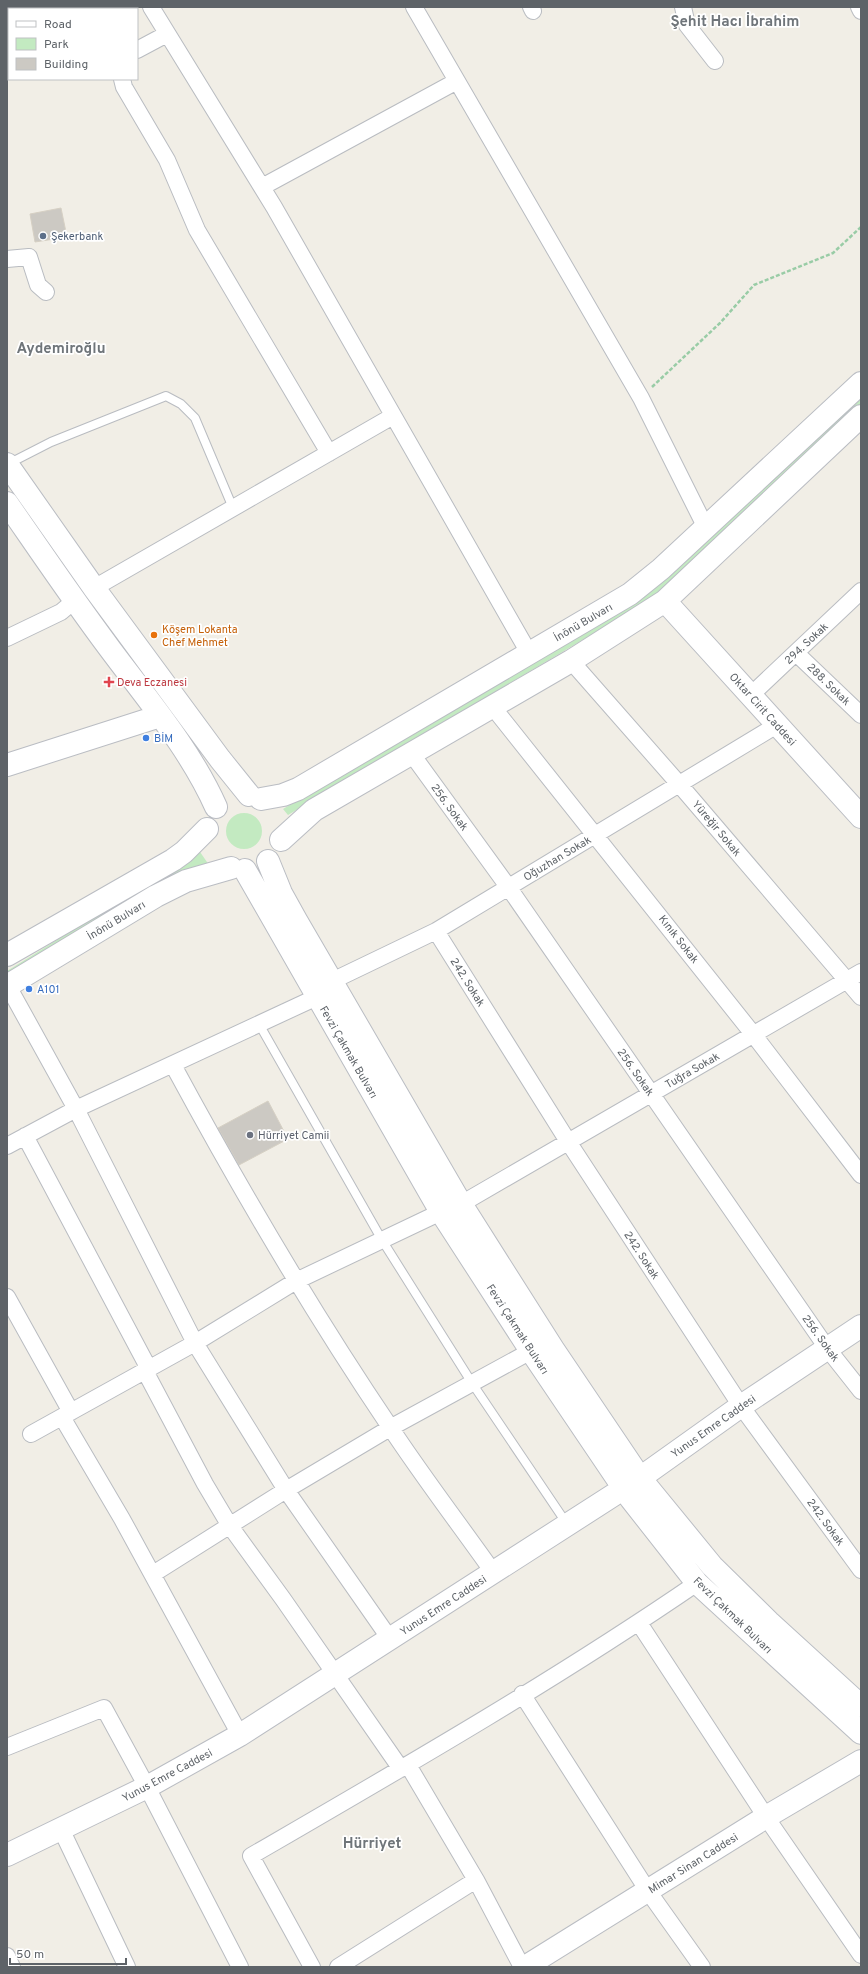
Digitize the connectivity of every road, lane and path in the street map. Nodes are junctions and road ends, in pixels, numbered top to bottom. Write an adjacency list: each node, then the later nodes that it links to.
1 (151, 7): 6 (street)
2 (414, 7): 10 (street)
3 (683, 7): 8 (street)
4 (859, 7): 5 (street)
5 (861, 11)
6 (168, 34): 7 (street); 11 (street)
7 (138, 49)
8 (715, 61)
9 (122, 80): 19 (street)
10 (457, 80): 11 (street); 16 (street)
11 (262, 187): 17 (street)
12 (861, 228): 16 (path)
13 (7, 259): 14 (street)
14 (46, 292)
15 (861, 383): 23 (street, İnönü Bulvarı)
16 (641, 398): 23 (street)
17 (393, 416): 19 (street); 29 (street)
18 (861, 416): 27 (street)
19 (329, 453): 22 (street)
20 (7, 464): 22 (lane); 24 (street)
21 (7, 503): 26 (street)
22 (233, 508): 24 (street)
23 (706, 528): 29 (street, İnönü Bulvarı)
24 (94, 588): 40 (street)
25 (860, 595): 30 (street, 294. Sokak)
26 (74, 601): 28 (street); 35 (street)
27 (665, 601): 31 (street); 32 (street, Oktar Cirit Caddesi)
28 (7, 638)
29 (530, 653): 40 (street, İnönü Bulvarı)
30 (796, 653): 32 (street, 294. Sokak); 34 (street, 288. Sokak)
31 (571, 661): 33 (street); 39 (street, Yüreğir Sokak)
32 (751, 695): 36 (street, Oktar Cirit Caddesi)
33 (492, 706): 37 (street); 44 (street, Kınık Sokak)
34 (861, 715)
35 (160, 716): 38 (street); 41 (street)
36 (777, 725): 39 (street, Oğuzhan Sokak); 42 (street, Oktar Cirit Caddesi)
37 (411, 753): 45 (street); 48 (street, 256. Sokak)
38 (7, 765)
39 (679, 784): 44 (street, Oğuzhan Sokak); 52 (street, Yüreğir Sokak)
40 (255, 797): 41 (street); 45 (street)
41 (216, 807): 43 (street)
42 (861, 817)
43 (207, 829): 47 (street); 50 (street)
44 (596, 834): 48 (street, Oğuzhan Sokak); 57 (street, Kınık Sokak)
45 (281, 840): 46 (street)
46 (268, 861): 47 (street); 54 (street, Fevzi Çakmak Bulvarı)
47 (238, 869): 53 (street, İnönü Bulvarı); 54 (street, Fevzi Çakmak Bulvarı)
48 (509, 888): 49 (street, Oğuzhan Sokak); 59 (street, 256. Sokak)
49 (436, 931): 54 (street, Oğuzhan Sokak); 62 (street, 242. Sokak)
50 (7, 955)
51 (861, 972): 52 (street, Tuğra Sokak)
52 (846, 980): 55 (street, Yüreğir Sokak); 57 (street, Tuğra Sokak)
53 (7, 986): 60 (street)
54 (324, 989): 56 (street, Oğuzhan Sokak); 65 (street, Fevzi Çakmak Bulvarı); 66 (street, Fevzi Çakmak Bulvarı)
55 (861, 997)
56 (258, 1024): 58 (street, Oğuzhan Sokak); 67 (lane)
57 (754, 1034): 59 (street, Tuğra Sokak); 64 (street, Kınık Sokak)
58 (173, 1065): 60 (street, Oğuzhan Sokak); 68 (street)
59 (652, 1094): 62 (street, Tuğra Sokak); 72 (street, 256. Sokak)
60 (76, 1109): 61 (street, Oğuzhan Sokak); 71 (street)
61 (25, 1136): 63 (street, Oğuzhan Sokak); 74 (street)
62 (569, 1143): 65 (street, Tuğra Sokak); 77 (street, 242. Sokak)
63 (7, 1146)
64 (861, 1175)
65 (461, 1204): 81 (street, Fevzi Çakmak Bulvarı)
66 (441, 1212): 67 (street); 73 (street, Fevzi Çakmak Bulvarı)
67 (382, 1240): 68 (street); 75 (lane)
68 (296, 1281): 71 (street); 79 (street)
69 (9, 1304): 78 (street)
70 (861, 1326): 72 (street, Yunus Emre Caddesi)
71 (195, 1343): 74 (street); 82 (street)
72 (827, 1348): 76 (street, 256. Sokak); 77 (street, Yunus Emre Caddesi)
73 (531, 1351): 75 (street); 81 (street, Fevzi Çakmak Bulvarı)
74 (147, 1370): 78 (street); 84 (street)
75 (472, 1383): 79 (street); 83 (lane)
76 (861, 1391)
77 (741, 1406): 81 (street, Yunus Emre Caddesi); 85 (street, 242. Sokak)
78 (66, 1414): 80 (street); 87 (street)
79 (390, 1428): 82 (street); 86 (street)
80 (31, 1434)
81 (632, 1483): 83 (street, Yunus Emre Caddesi); 88 (street, Fevzi Çakmak Bulvarı); 93 (street, Fevzi Çakmak Bulvarı)
82 (286, 1490): 84 (street); 90 (street)
83 (568, 1524): 86 (street, Yunus Emre Caddesi)
84 (230, 1526): 87 (street); 91 (street)
85 (861, 1570)
86 (493, 1572): 90 (street, Yunus Emre Caddesi)
87 (153, 1574): 95 (street)
88 (697, 1583): 89 (street); 94 (street, Fevzi Çakmak Bulvarı)
89 (638, 1623): 92 (street); 100 (street)
90 (390, 1639): 91 (street, Yunus Emre Caddesi)
91 (336, 1674): 95 (street, Yunus Emre Caddesi); 98 (street)
92 (522, 1694): 98 (street); 104 (street)
93 (861, 1706)
94 (861, 1733)
95 (240, 1735): 99 (street, Yunus Emre Caddesi)
96 (7, 1746): 99 (street)
97 (861, 1761): 100 (street, Mimar Sinan Caddesi)
98 (404, 1767): 103 (street); 110 (street)
99 (147, 1787): 101 (street, Yunus Emre Caddesi); 109 (street)
100 (766, 1817): 104 (street, Mimar Sinan Caddesi); 105 (street)
101 (61, 1829): 102 (street, Yunus Emre Caddesi); 108 (street)
102 (7, 1855)
103 (476, 1880): 111 (street); 112 (street)
104 (648, 1891): 113 (street, Mimar Sinan Caddesi); 114 (street)
105 (861, 1955)
106 (7, 1956): 107 (street)
107 (12, 1967)
108 (127, 1967)
109 (240, 1967)
110 (312, 1967)
111 (338, 1967)
112 (522, 1967)
113 (525, 1967)
114 (702, 1967)

